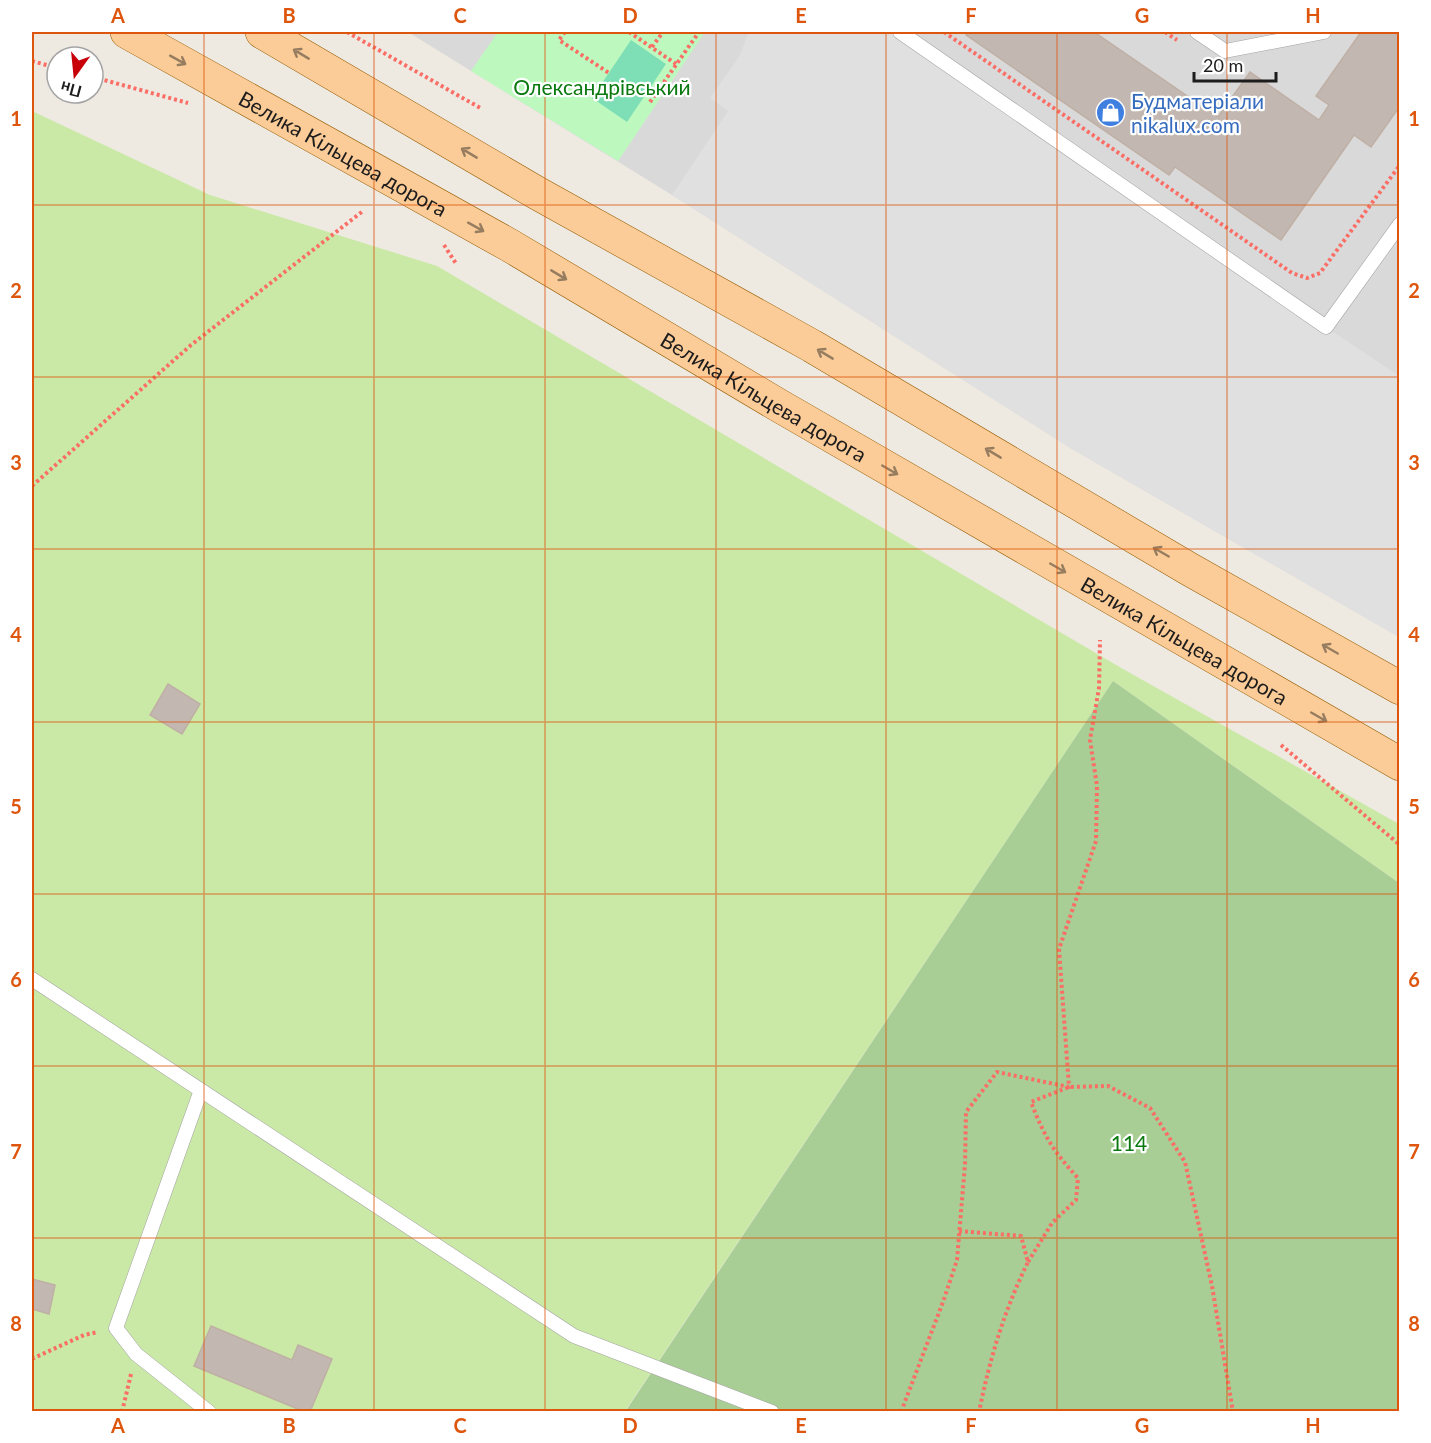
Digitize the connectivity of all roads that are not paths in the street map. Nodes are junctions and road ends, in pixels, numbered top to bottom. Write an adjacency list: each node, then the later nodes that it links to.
1 (127, 32): 8 (main road, Велика Кільцева дорога, one-way to 8)
2 (262, 32): 7 (main road, one-way to 2)
3 (900, 32): 6 (lane)
4 (1197, 32): 5 (lane)
5 (1324, 32)
6 (1400, 224)
7 (1400, 688)
8 (1400, 764)
9 (32, 979): 10 (lane)
10 (201, 1090): 11 (lane); 12 (lane)
11 (209, 1412)
12 (772, 1412)

